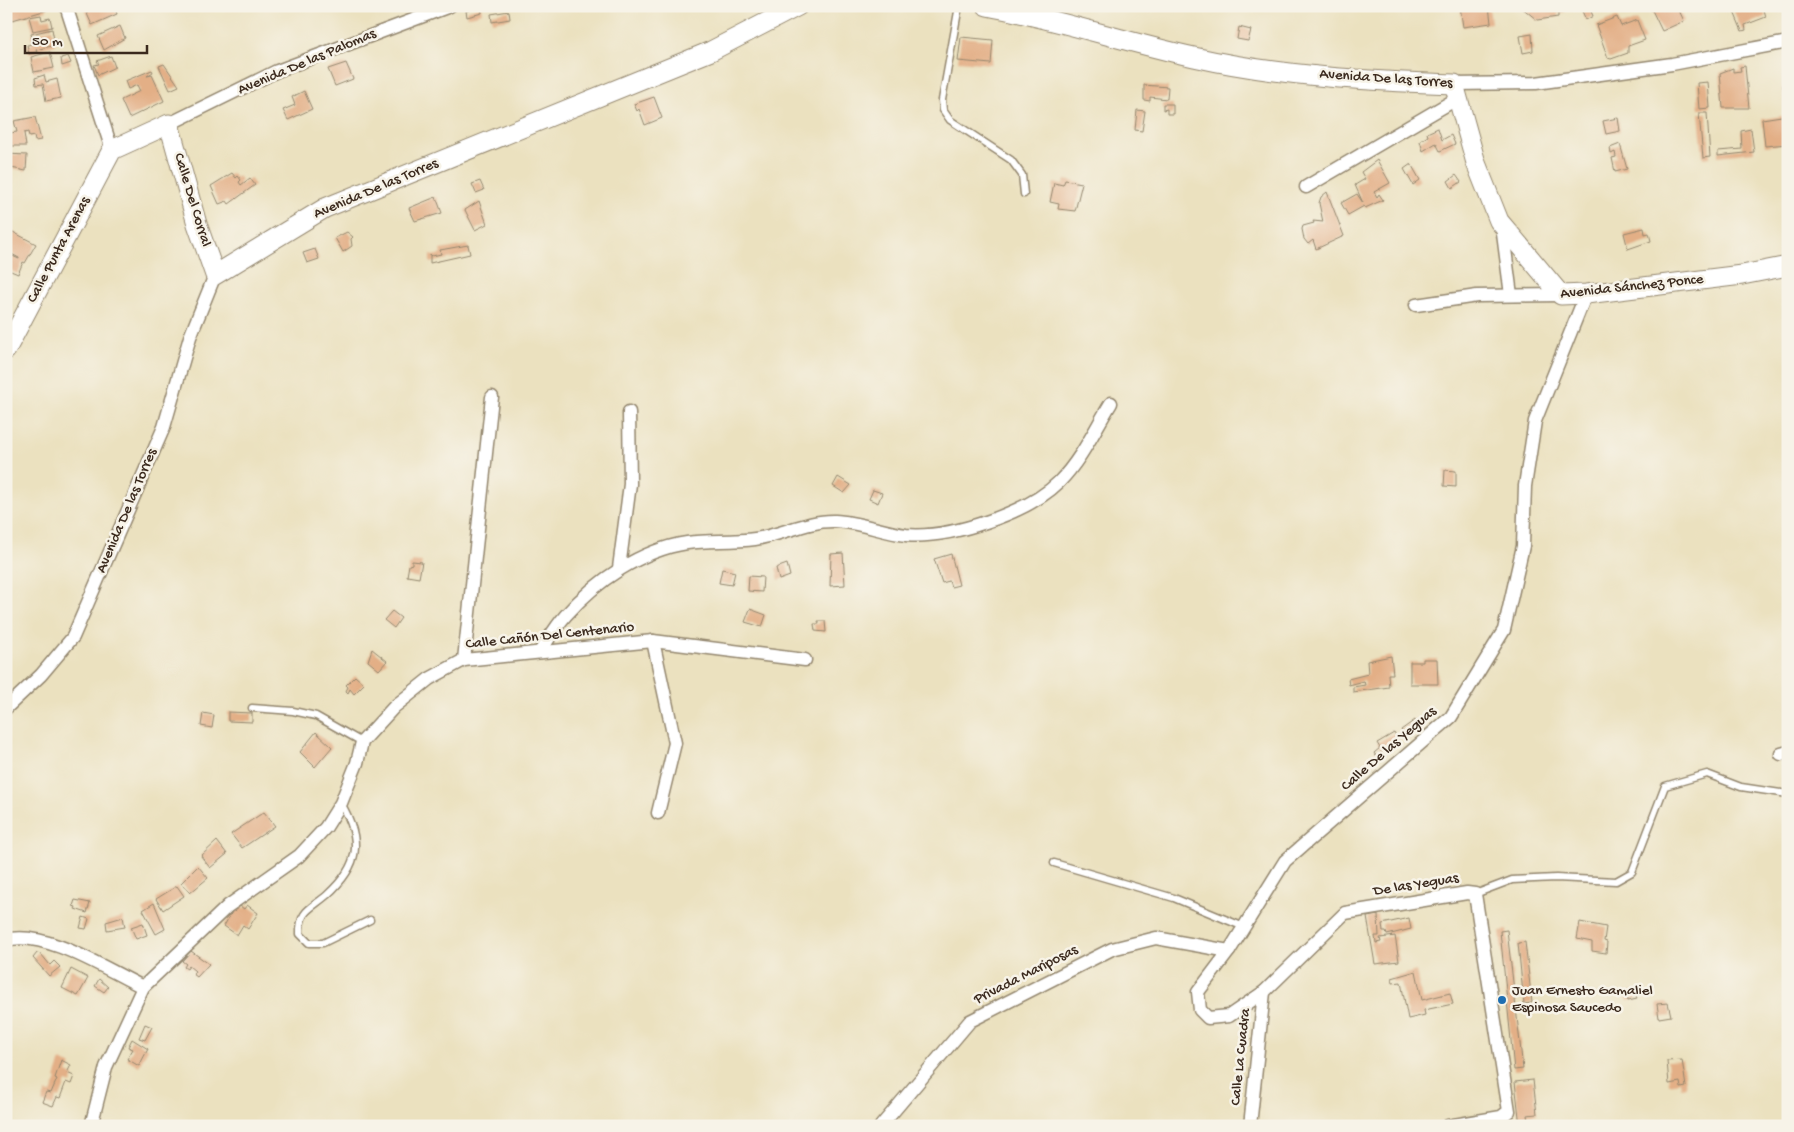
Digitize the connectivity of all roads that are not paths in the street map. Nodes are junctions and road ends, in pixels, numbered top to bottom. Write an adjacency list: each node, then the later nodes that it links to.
1 (66, 6): 9 (street)
2 (450, 6): 8 (street, Avenida De las Palomas)
3 (798, 6): 14 (street, Avenida De las Torres)
4 (959, 6): 11 (lane)
5 (987, 6): 7 (street, Avenida De las Torres)
6 (1788, 42): 7 (street, Avenida De las Torres)
7 (1456, 91): 10 (street); 12 (street)
8 (169, 124): 9 (street, Avenida De las Palomas); 14 (street, Calle Del Corral)
9 (112, 150): 19 (street, Calle Punta Arenas)
10 (1306, 187)
11 (1024, 194)
12 (1502, 226): 16 (street); 17 (street)
13 (1788, 266): 15 (street, Avenida Sánchez Ponce)
14 (215, 275): 28 (street, Avenida De las Torres)
15 (1586, 294): 17 (street, Avenida Sánchez Ponce); 37 (street, Calle De las Yeguas)
16 (1511, 295): 17 (street, Avenida Sánchez Ponce); 18 (street, Avenida Sánchez Ponce)
17 (1561, 295)
18 (1416, 304)
19 (6, 350)
20 (492, 397): 26 (street)
21 (1111, 403): 23 (street)
22 (629, 412): 23 (street)
23 (619, 568): 25 (street)
24 (653, 641): 25 (street, Calle Cañón Del Centenario); 27 (street, Calle Cañón Del Centenario); 33 (street)
25 (540, 652): 26 (street, Calle Cañón Del Centenario)
26 (464, 660): 30 (street, Calle Cañón Del Centenario)
27 (805, 660)
28 (6, 708)
29 (252, 708): 30 (lane)
30 (362, 742): 32 (street, Calle Cañón Del Centenario)
31 (1788, 794): 35 (lane)
32 (342, 803): 36 (lane); 40 (street, Calle Cañón Del Centenario)
33 (658, 813)
34 (1054, 863): 37 (lane)
35 (1475, 894): 41 (street, De las Yeguas); 43 (street, De las Yeguas)
36 (370, 920)
37 (1244, 927): 39 (street, Calle De las Yeguas)
38 (6, 940): 40 (street)
39 (1229, 952): 42 (street, Calle De las Yeguas); 45 (street, Privada Mariposas)
40 (143, 987): 44 (street, Calle Cañón Del Centenario)
41 (1264, 992): 42 (street, De las Yeguas); 46 (street, Calle La Cuadra)
42 (1208, 1018)
43 (1453, 1125)
44 (91, 1126)
45 (881, 1126)
46 (1250, 1126)

